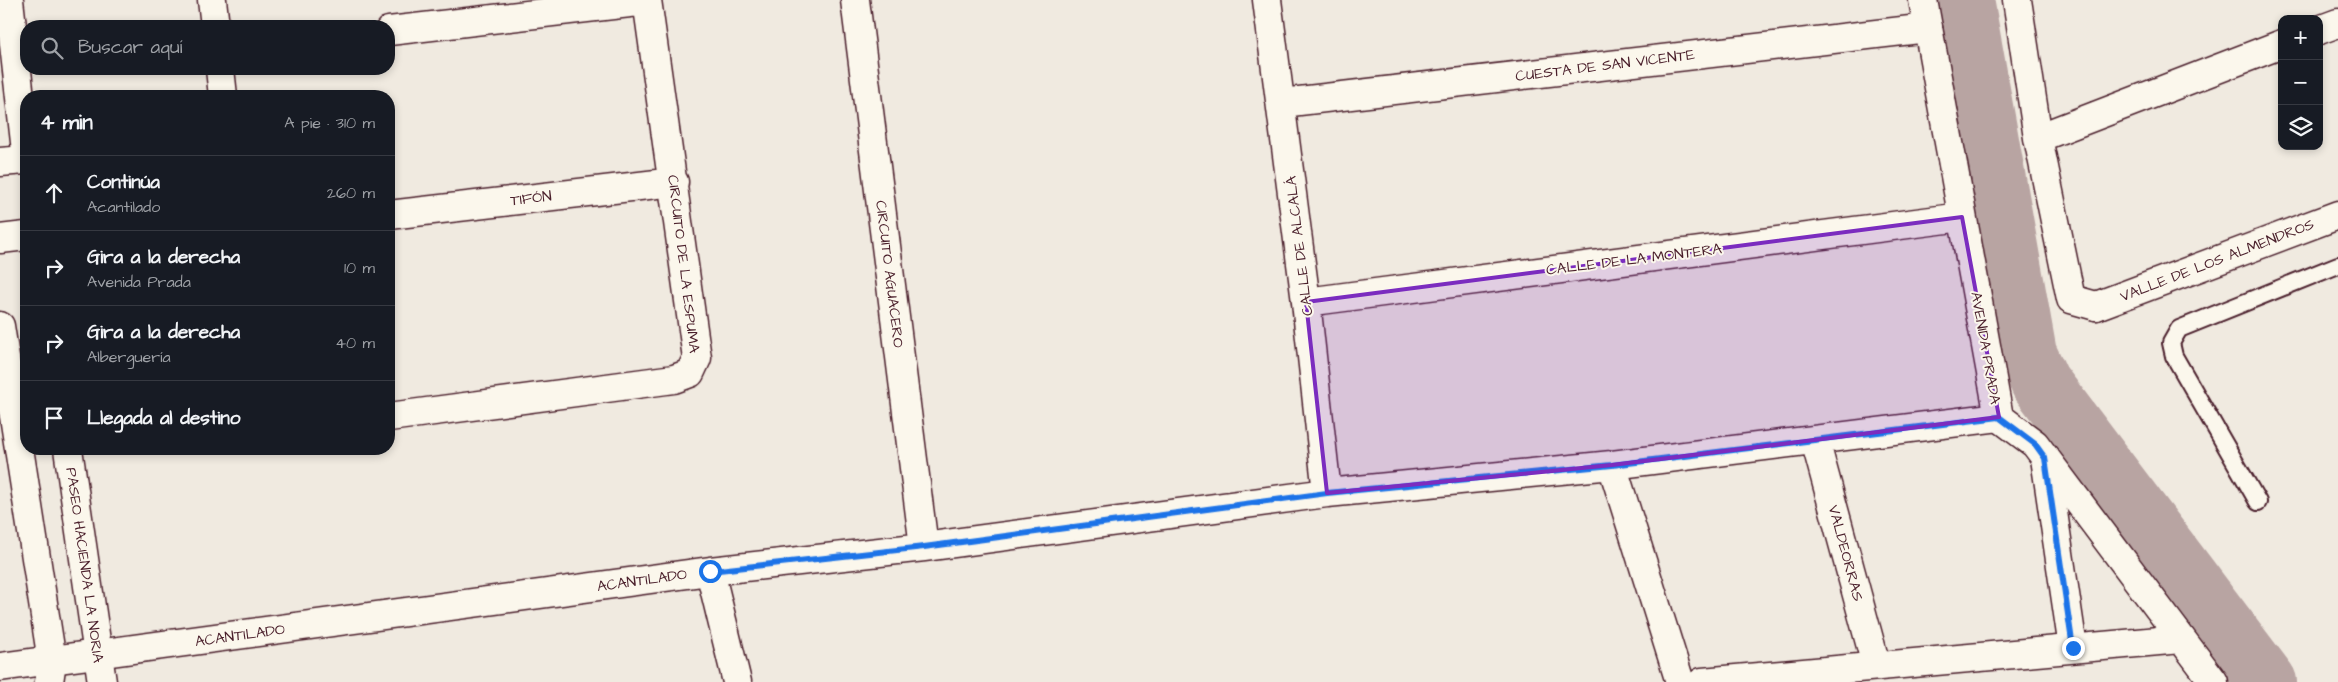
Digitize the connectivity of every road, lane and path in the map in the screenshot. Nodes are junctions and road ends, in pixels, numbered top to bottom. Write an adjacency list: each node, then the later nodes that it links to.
1 (8, 0): 16 (street)
2 (212, 0): 8 (street)
3 (855, 0): 38 (street, CIRCUITO AGUACERO)
4 (1268, 0): 17 (street, CALLE DE ALCALÁ)
5 (1923, 0): 10 (street, AVENIDA PRADA)
6 (2016, 0): 18 (street)
7 (647, 1): 12 (street); 21 (street, CIRCUITO DE LA ESPUMA)
8 (214, 20)
9 (2338, 23): 11 (street)
10 (1928, 28): 17 (street, CUESTA DE SAN VICENTE); 24 (street, AVENIDA PRADA)
11 (2323, 29)
12 (395, 30)
13 (2278, 46): 18 (street)
14 (221, 75): 15 (street)
15 (222, 90)
16 (20, 101)
17 (1282, 103): 28 (street, CALLE DE ALCALÁ)
18 (2038, 138): 23 (street, VALLE DE LOS ALMENDROS)
19 (20, 160): 20 (street)
20 (0, 162)
21 (674, 182): 22 (street, TIFÓN); 30 (street, CIRCUITO DE LA ESPUMA)
22 (395, 214)
23 (2338, 215)
24 (1962, 217): 28 (street, CALLE DE LA MONTERA); 31 (street, AVENIDA PRADA)
25 (20, 237): 26 (street)
26 (0, 239)
27 (2338, 265): 37 (lane)
28 (1306, 302): 36 (street, CALLE DE ALCALÁ)
29 (0, 326): 45 (street)
30 (395, 416)
31 (1999, 417): 32 (street, ACANTILADO); 34 (street, AVENIDA PRADA)
32 (1815, 440): 35 (street, ACANTILADO); 43 (street, VALDEORRAS)
33 (69, 455): 42 (street, PASEO HACIENDA LA NORIA)
34 (2045, 458): 40 (street, AVENIDA PRADA); 41 (street)
35 (1612, 465): 36 (street, ACANTILADO); 48 (street)
36 (1327, 493): 38 (street, ACANTILADO)
37 (2258, 502)
38 (924, 547): 39 (street, ACANTILADO)
39 (710, 571): 42 (street, ACANTILADO); 47 (street)
40 (2181, 638): 41 (street); 50 (street, AVENIDA PRADA)
41 (2073, 648): 43 (street)
42 (97, 654): 45 (street, ACANTILADO); 46 (street, PASEO HACIENDA LA NORIA)
43 (1876, 665): 49 (street)
44 (0, 667): 45 (street, ACANTILADO)
45 (50, 672)
46 (102, 682)
47 (737, 682)
48 (1680, 682)
49 (1702, 682)
50 (2214, 682)

